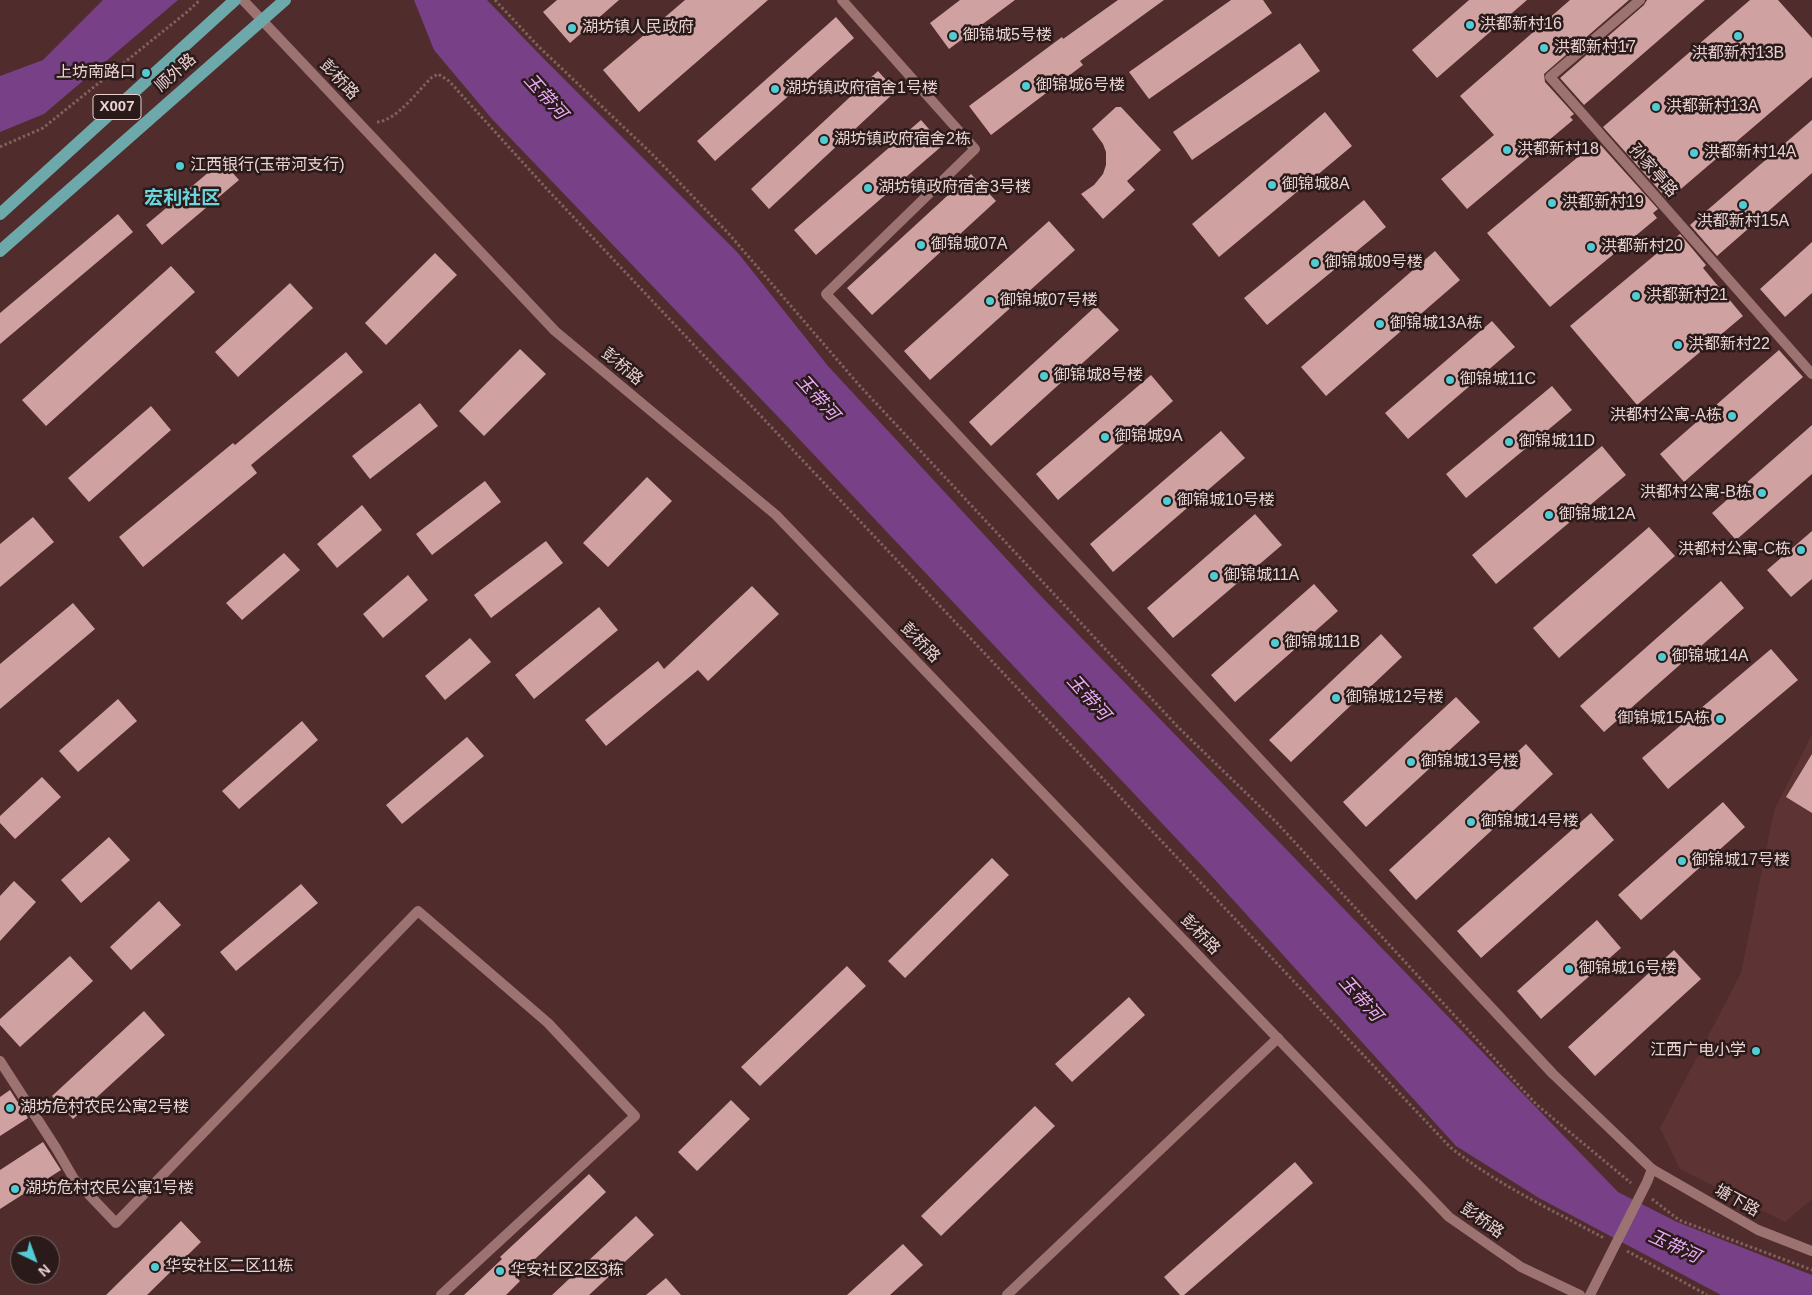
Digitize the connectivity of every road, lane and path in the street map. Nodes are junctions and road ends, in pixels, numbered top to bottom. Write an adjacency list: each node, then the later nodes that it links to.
1 (200, 0): 10 (path)
2 (235, 0): 11 (main road, 顺外路 / X007)
3 (243, 0): 8 (street, 彭桥路)
4 (284, 0): 8 (main road, 顺外路)
5 (495, 0): 17 (path)
6 (842, 0): 16 (street, 塘下路)
7 (1640, 0): 13 (street, 孙家亭路)
8 (262, 19): 9 (street, 彭桥路); 12 (main road, 顺外路)
9 (358, 122): 14 (street, 彭桥路); 19 (path)
10 (0, 147)
11 (0, 214)
12 (0, 251)
13 (1812, 374)
14 (1278, 1038): 24 (street); 25 (street, 彭桥路)
15 (0, 1061): 23 (street)
16 (1652, 1169): 21 (street, 塘下路); 26 (street)
17 (1632, 1184)
18 (1648, 1196): 22 (path)
19 (1611, 1242)
20 (1620, 1247): 27 (path)
21 (1812, 1251)
22 (1812, 1270)
23 (441, 1295)
24 (1007, 1295)
25 (1580, 1295)
26 (1590, 1295)
27 (1707, 1295)

